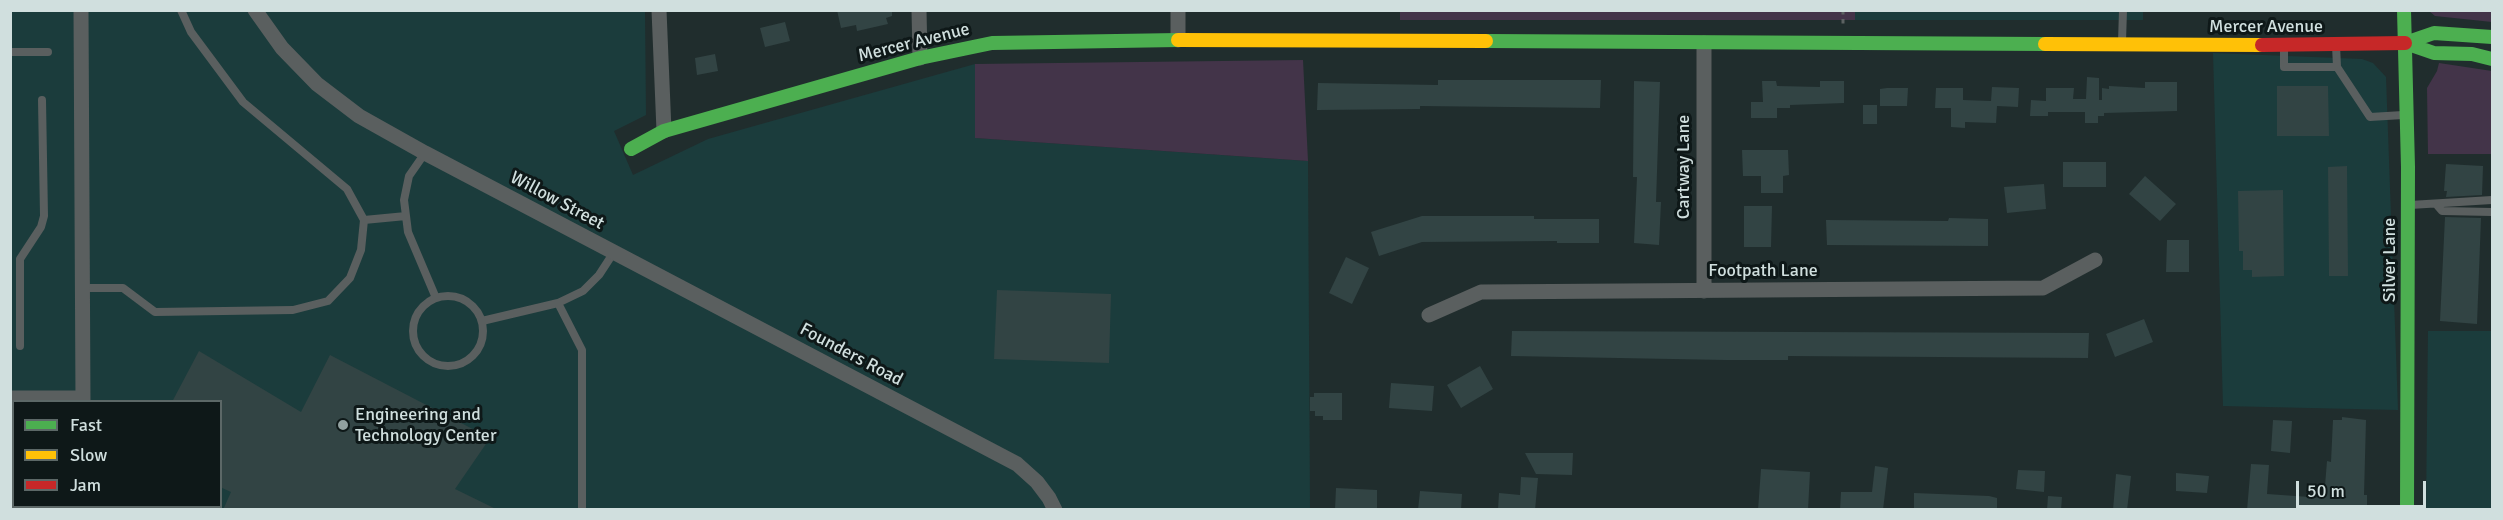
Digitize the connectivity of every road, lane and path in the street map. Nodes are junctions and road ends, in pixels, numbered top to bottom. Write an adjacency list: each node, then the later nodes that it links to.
1 (81, 10): 36 (street)
2 (181, 10): 33 (lane)
3 (255, 10): 27 (street, Willow Street)
4 (659, 10): 25 (street)
5 (919, 10): 20 (street)
6 (1178, 10): 12 (street)
7 (1843, 10): 10 (path)
8 (2123, 10): 15 (lane)
9 (2404, 10): 14 (main road, Silver Lane)
10 (1843, 24)
11 (2493, 37): 14 (main road)
12 (1178, 40): 13 (main road, Mercer Avenue); 20 (main road, Mercer Avenue)
13 (1704, 43): 15 (main road, Mercer Avenue); 37 (street, Cartway Lane)
14 (2405, 43): 17 (main road, Mercer Avenue); 21 (main road); 24 (main road, Silver Lane)
15 (2122, 44): 16 (main road, Mercer Avenue)
16 (2284, 45): 17 (main road, Mercer Avenue); 22 (lane)
17 (2336, 45): 22 (lane)
18 (10, 52): 19 (lane)
19 (48, 52)
20 (920, 58): 25 (main road, Mercer Avenue)
21 (2493, 59)
22 (2337, 67): 24 (lane)
23 (42, 100): 42 (lane)
24 (2408, 115): 30 (main road, Silver Lane)
25 (664, 131): 26 (main road, Mercer Avenue)
26 (631, 149)
27 (424, 153): 32 (lane); 34 (street, Willow Street)
28 (2493, 200): 29 (lane)
29 (2436, 204): 30 (lane); 31 (lane)
30 (2408, 205): 47 (main road, Silver Lane)
31 (2493, 212)
32 (406, 216): 33 (lane); 38 (lane)
33 (364, 220): 36 (lane)
34 (614, 252): 39 (lane, Willow Street); 46 (street, Founders Road)
35 (2095, 260): 37 (street, Footpath Lane)
36 (83, 288): 44 (street)
37 (1704, 291): 40 (street, Footpath Lane)
38 (436, 298): 41 (lane); 41 (lane)
39 (558, 303): 41 (lane, Willow Street); 45 (lane)
40 (1429, 315)
41 (482, 321)
42 (20, 346)
43 (10, 398): 44 (street)
44 (83, 400)
45 (582, 510)
46 (1055, 510)
47 (2407, 510)

